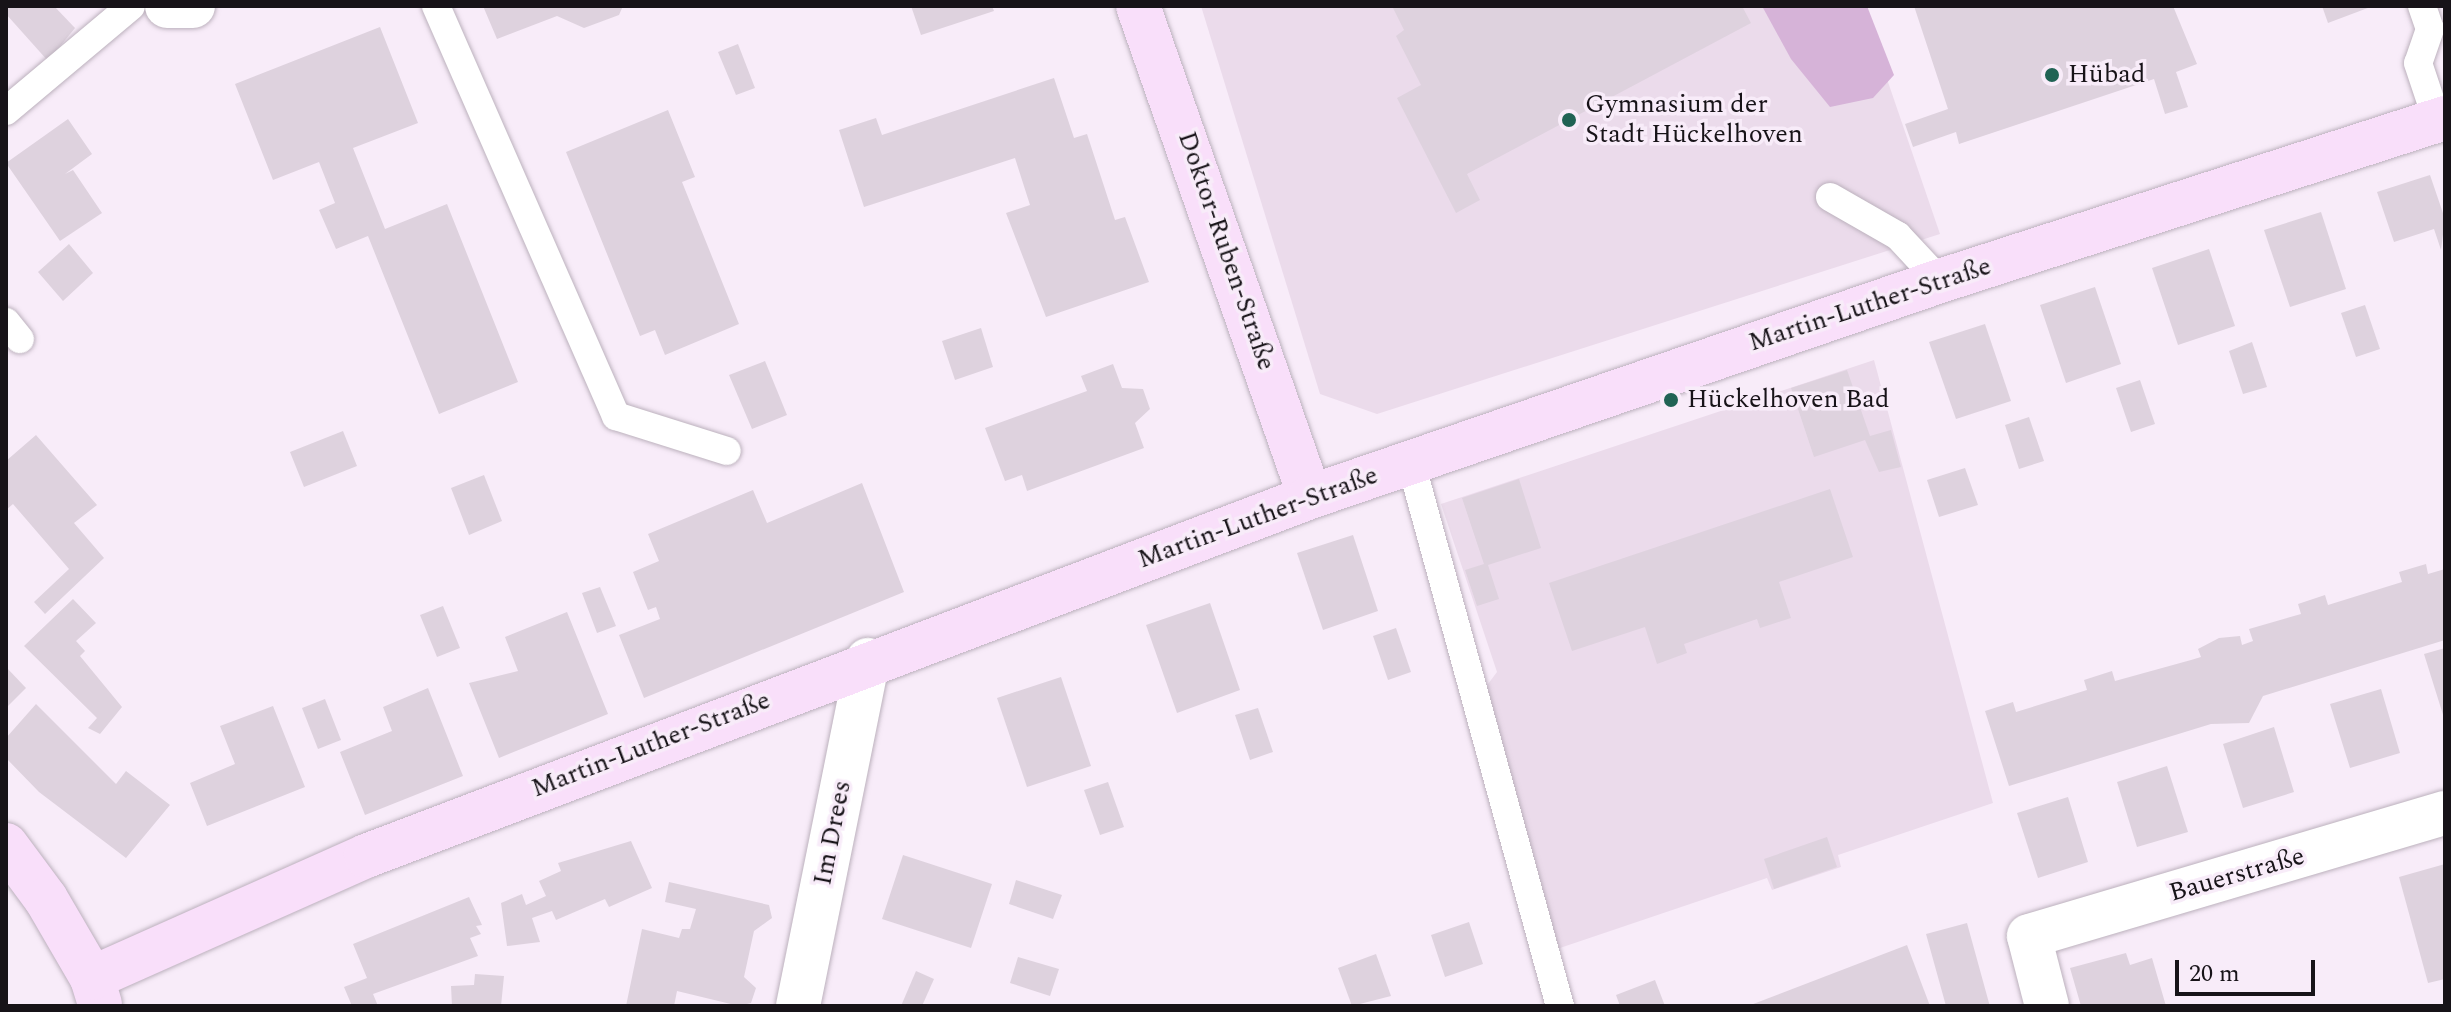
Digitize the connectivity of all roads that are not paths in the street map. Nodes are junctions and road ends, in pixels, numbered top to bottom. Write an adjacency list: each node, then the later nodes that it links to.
1 (131, 6): 7 (lane)
2 (167, 6): 3 (street)
3 (193, 6)
4 (436, 6): 11 (lane)
5 (1138, 6): 13 (street, Doktor-Ruben-Straße)
6 (2422, 6): 8 (lane)
7 (6, 111)
8 (2441, 119): 10 (street, Martin-Luther-Straße)
9 (1830, 197): 10 (lane)
10 (1940, 281): 12 (street, Martin-Luther-Straße)
11 (727, 451)
12 (1411, 463): 13 (street, Martin-Luther-Straße); 19 (lane)
13 (1310, 497): 14 (street, Martin-Luther-Straße)
14 (868, 660): 17 (street, Martin-Luther-Straße); 18 (street, Im Drees)
15 (2445, 813): 20 (street, Bauerstraße)
16 (6, 845): 17 (street)
17 (97, 992)
18 (798, 1006)
19 (1560, 1006)
20 (2047, 1006)

